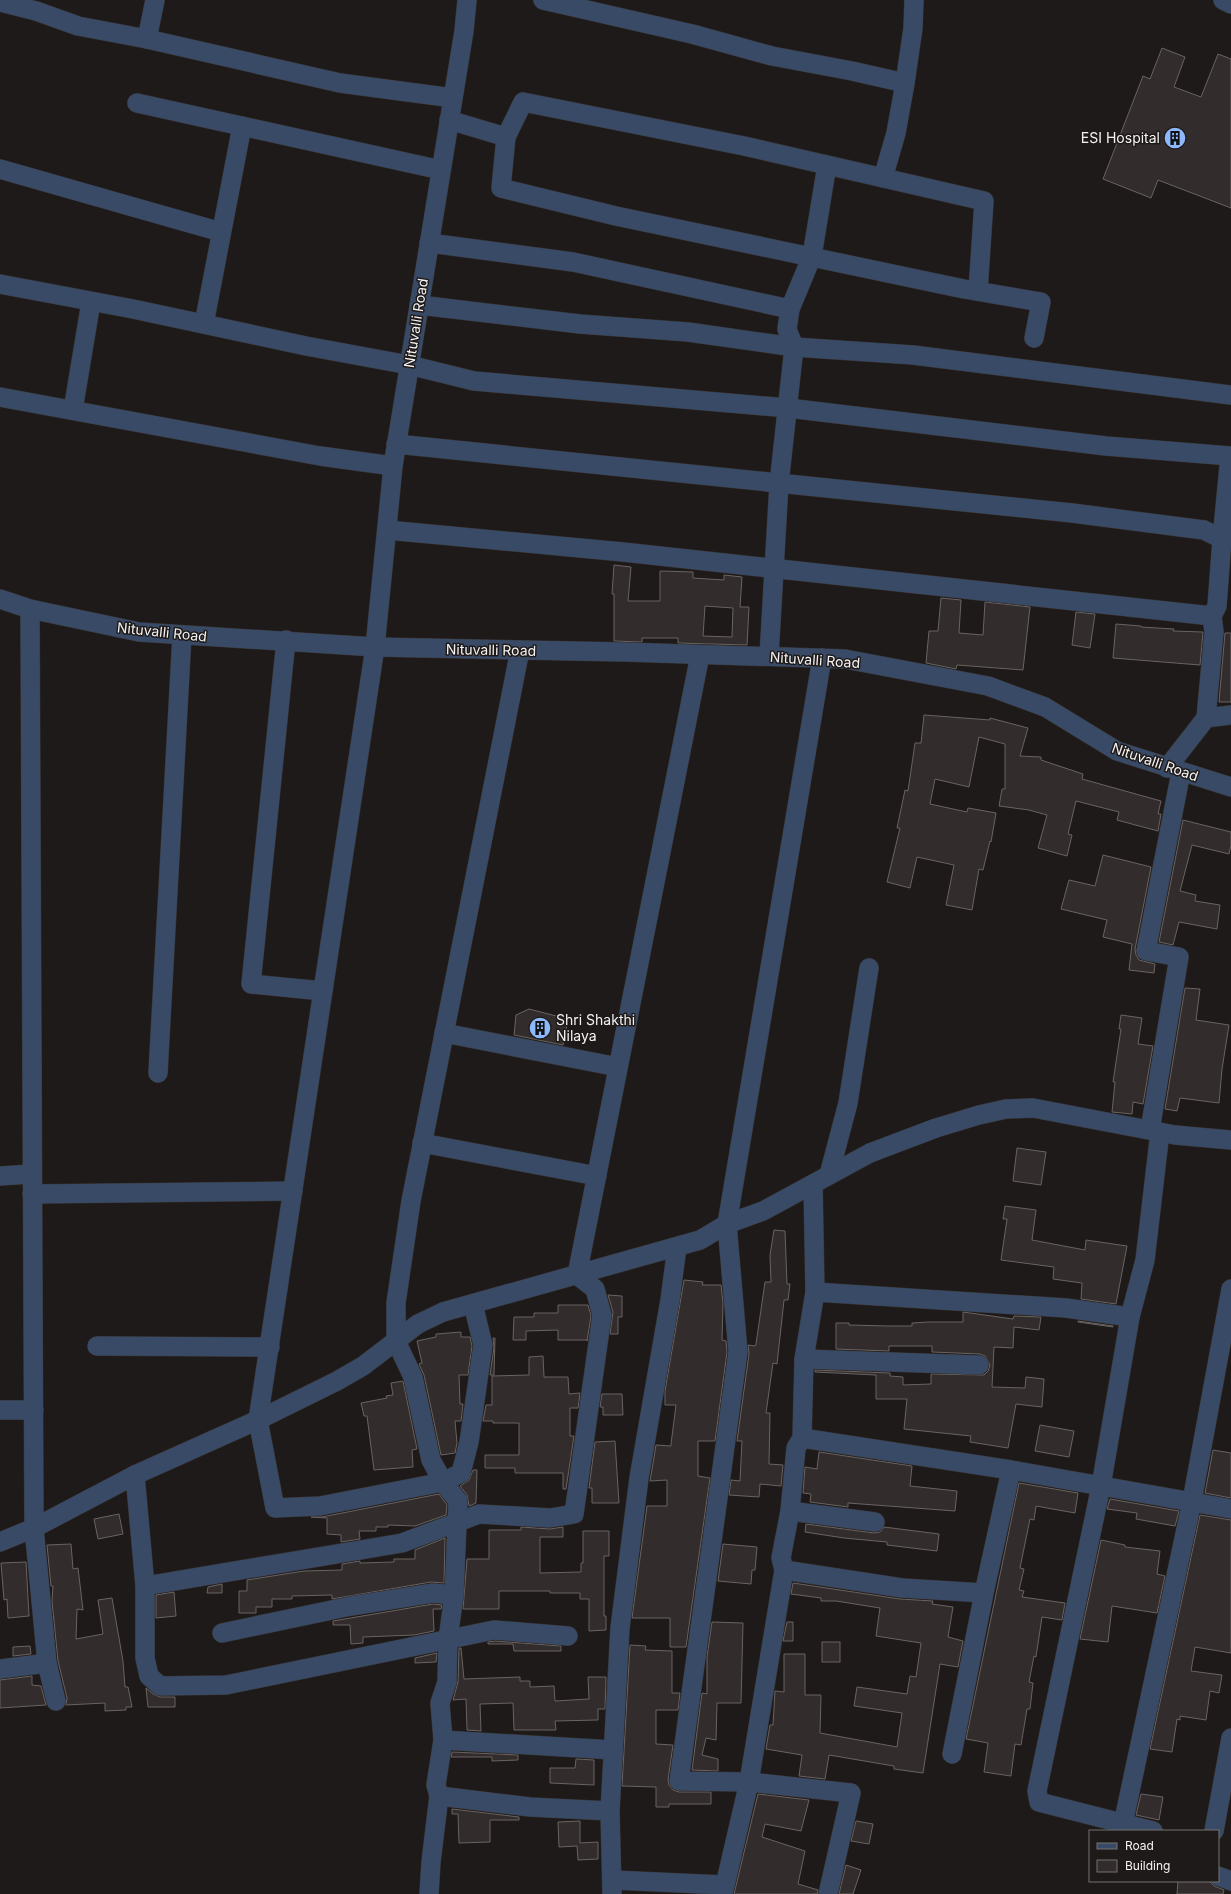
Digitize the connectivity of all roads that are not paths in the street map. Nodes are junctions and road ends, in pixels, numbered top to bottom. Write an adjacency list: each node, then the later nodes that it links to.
1 (155, 0): 8 (street)
2 (467, 0): 10 (street, Nituvalli Road)
3 (543, 0): 9 (street)
4 (914, 0): 9 (street)
5 (1223, 0): 7 (street)
6 (0, 2): 8 (street)
7 (1231, 4)
8 (146, 39): 10 (street)
9 (905, 83): 18 (street)
10 (453, 98): 12 (street, Nituvalli Road)
11 (137, 103): 13 (street)
12 (449, 120): 14 (street); 17 (street, Nituvalli Road)
13 (242, 126): 17 (street); 19 (street)
14 (506, 137): 15 (street); 21 (street)
15 (827, 165): 18 (street); 21 (street)
16 (0, 169): 19 (street)
17 (441, 170): 20 (street, Nituvalli Road)
18 (883, 178): 23 (street)
19 (221, 232): 27 (street)
20 (429, 243): 25 (street, Nituvalli Road); 26 (street)
21 (812, 256): 23 (street); 26 (street)
22 (0, 284): 24 (street)
23 (978, 292): 28 (street)
24 (91, 302): 27 (street); 34 (street)
25 (419, 305): 29 (street); 30 (street, Nituvalli Road)
26 (790, 309): 29 (street)
27 (204, 324): 30 (street)
28 (1034, 338)
29 (794, 347): 31 (street); 33 (street)
30 (409, 365): 33 (street); 35 (street, Nituvalli Road)
31 (1231, 395)
32 (0, 397): 34 (street)
33 (788, 408): 36 (street); 38 (street)
34 (73, 410): 37 (street)
35 (396, 444): 37 (street, Nituvalli Road); 38 (street)
36 (1231, 451): 40 (street)
37 (393, 466): 39 (street, Nituvalli Road)
38 (779, 484): 40 (street); 41 (street)
39 (387, 530): 41 (street); 47 (street, Nituvalli Road)
40 (1222, 539): 44 (street)
41 (774, 569): 44 (street); 50 (street)
42 (0, 599): 43 (street, Nituvalli Road)
43 (30, 609): 45 (street, Nituvalli Road); 64 (street)
44 (1212, 616): 53 (street)
45 (182, 635): 46 (street, Nituvalli Road); 60 (street)
46 (286, 640): 47 (street, Nituvalli Road); 57 (street)
47 (375, 647): 48 (street, Nituvalli Road); 57 (street)
48 (520, 650): 49 (street, Nituvalli Road); 58 (street)
49 (700, 655): 50 (street, Nituvalli Road); 59 (street)
50 (769, 656): 51 (street, Nituvalli Road)
51 (822, 658): 54 (street, Nituvalli Road); 71 (street)
52 (1231, 715): 53 (street)
53 (1206, 718): 54 (street)
54 (1174, 770): 55 (street, Nituvalli Road); 61 (street)
55 (1231, 787)
56 (869, 968): 65 (street)
57 (323, 991): 69 (street)
58 (444, 1033): 59 (street); 63 (street)
59 (618, 1067): 67 (street)
60 (158, 1073)
61 (1155, 1131): 62 (street); 65 (street); 77 (street)
62 (1231, 1140)
63 (422, 1143): 67 (street); 78 (street)
64 (31, 1174): 66 (street); 70 (street)
65 (829, 1175): 68 (street)
66 (0, 1176)
67 (597, 1176): 73 (street)
68 (813, 1184): 71 (street); 75 (street)
69 (293, 1191): 70 (street); 80 (street)
70 (32, 1194): 84 (street)
71 (727, 1224): 72 (street); 112 (street)
72 (677, 1247): 73 (street); 110 (street)
73 (577, 1275): 76 (street); 94 (street)
74 (1231, 1289): 91 (street)
75 (815, 1292): 77 (street); 81 (street)
76 (473, 1304): 78 (street); 89 (street)
77 (1130, 1317): 90 (street)
78 (396, 1341): 85 (street); 89 (street)
79 (97, 1346): 80 (street)
80 (270, 1347): 85 (street)
81 (804, 1359): 82 (street); 86 (street)
82 (979, 1365)
83 (0, 1410): 84 (street)
84 (34, 1410): 96 (street)
85 (258, 1420): 88 (street); 89 (street)
86 (802, 1438): 87 (street); 93 (street)
87 (1011, 1470): 90 (street); 100 (street)
88 (136, 1475): 96 (street); 99 (street)
89 (443, 1482): 94 (street)
90 (1101, 1486): 91 (street); 115 (street)
91 (1192, 1502): 92 (street); 115 (street)
92 (1231, 1509)
93 (790, 1511): 95 (street); 98 (street)
94 (458, 1522): 99 (street); 101 (street)
95 (874, 1522)
96 (34, 1528): 97 (street); 105 (street)
97 (0, 1542)
98 (784, 1570): 100 (street); 112 (street)
99 (145, 1586): 104 (street)
100 (984, 1593): 111 (street)
101 (454, 1595): 102 (street); 104 (street)
102 (222, 1633)
103 (568, 1636): 104 (street)
104 (448, 1639): 109 (street)
105 (47, 1663): 106 (street); 107 (street)
106 (0, 1668)
107 (56, 1701)
108 (1231, 1738): 117 (street)
109 (443, 1740): 110 (street); 113 (street)
110 (613, 1750): 114 (street)
111 (952, 1754)
112 (749, 1782): 121 (street); 123 (street)
113 (439, 1796): 114 (street); 122 (street)
114 (610, 1811): 120 (street)
115 (1123, 1824): 116 (street)
116 (1149, 1830)
117 (1214, 1830)
118 (1219, 1876): 119 (street)
119 (1231, 1881)
120 (612, 1887): 121 (street)
121 (724, 1890)
122 (429, 1894)
123 (828, 1894)

